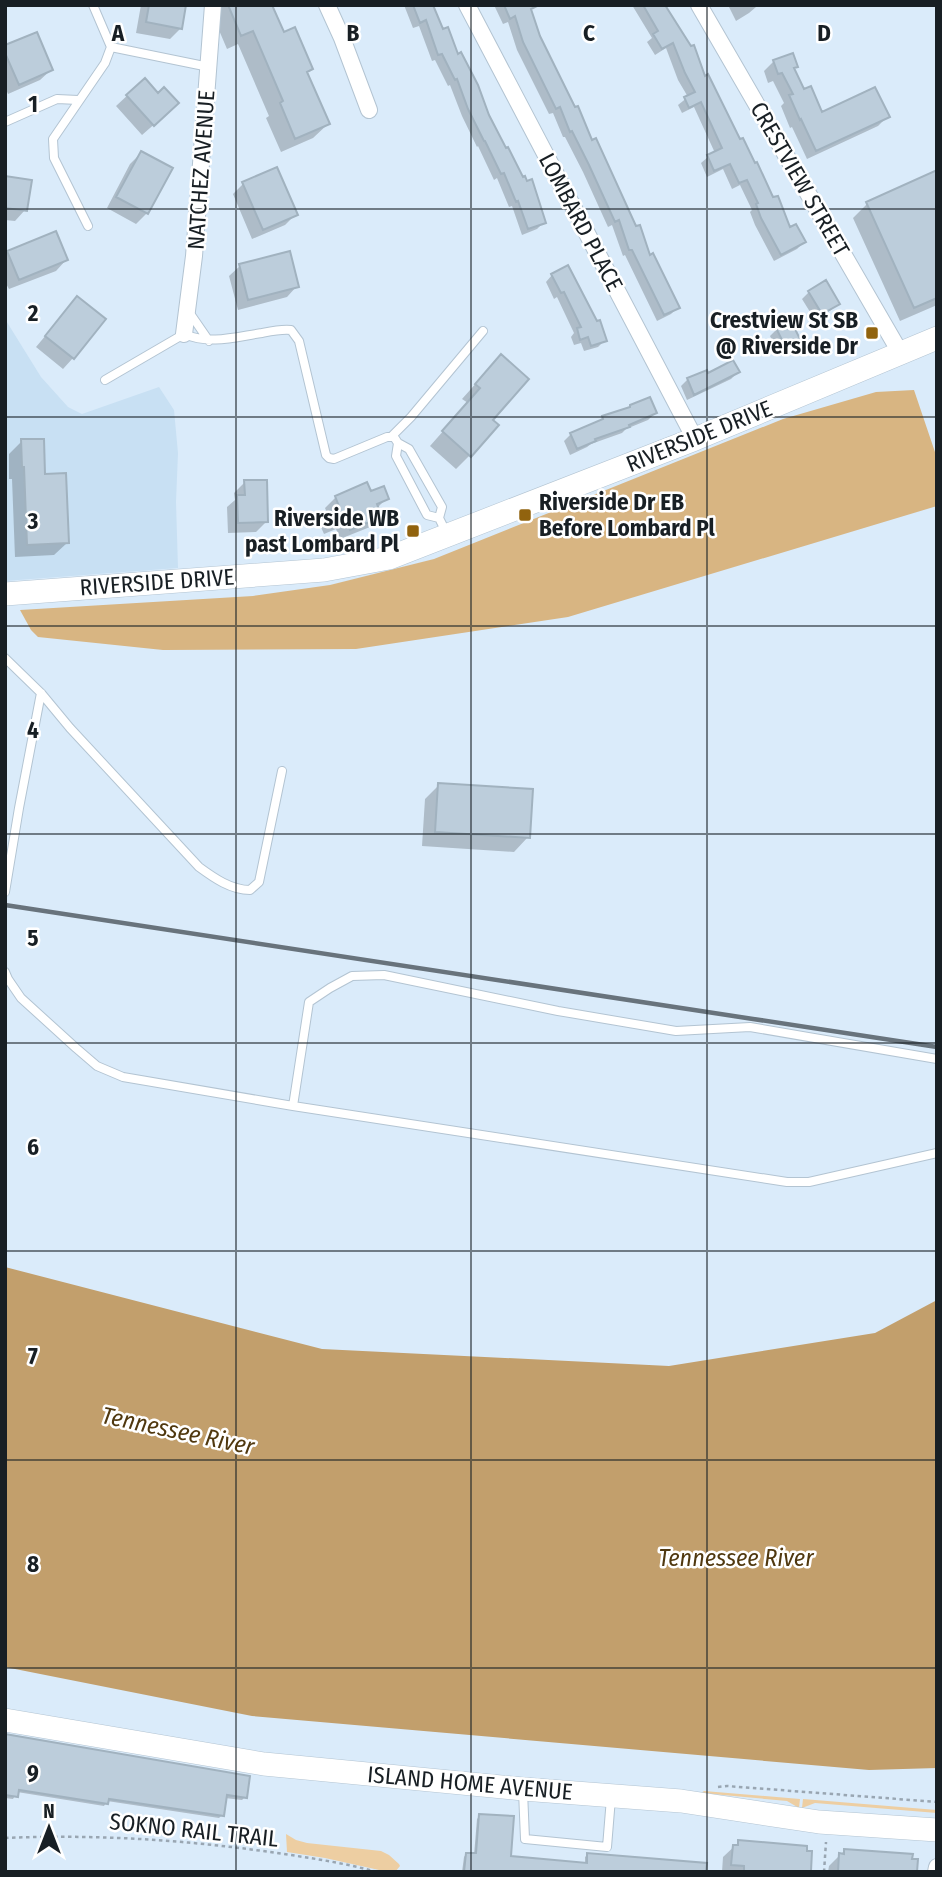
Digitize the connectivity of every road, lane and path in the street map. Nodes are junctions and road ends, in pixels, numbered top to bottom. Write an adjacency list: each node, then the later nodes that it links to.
1 (93, 5): 6 (lane)
2 (213, 5): 7 (street, NATCHEZ AVENUE)
3 (327, 5): 9 (street)
4 (467, 5): 19 (street, LOMBARD PLACE)
5 (699, 5): 17 (street, CRESTVIEW STREET)
6 (111, 47): 7 (lane); 8 (lane)
7 (209, 66): 12 (street, NATCHEZ AVENUE)
8 (78, 100): 10 (lane); 11 (lane)
9 (369, 110)
10 (5, 122)
11 (88, 226)
12 (187, 310): 14 (street, NATCHEZ AVENUE); 16 (lane)
13 (483, 331): 20 (lane)
14 (184, 334): 16 (lane); 18 (lane)
15 (937, 338): 17 (street, RIVERSIDE DRIVE)
16 (209, 341): 20 (lane)
17 (901, 354): 19 (street, RIVERSIDE DRIVE)
18 (106, 380)
19 (695, 439): 21 (street, RIVERSIDE DRIVE)
20 (395, 440): 21 (lane); 21 (lane)
21 (443, 526): 22 (street, RIVERSIDE DRIVE)
22 (5, 594)
23 (5, 657): 24 (lane)
24 (41, 693): 25 (lane); 26 (lane)
25 (282, 771)
26 (5, 892)
27 (5, 972): 29 (lane)
28 (937, 1059): 29 (lane)
29 (293, 1106): 30 (lane)
30 (937, 1153)
31 (5, 1720): 33 (street, ISLAND HOME AVENUE)
32 (718, 1787): 35 (path)
33 (523, 1789): 34 (street, ISLAND HOME AVENUE); 34 (lane)
34 (611, 1795): 36 (street, ISLAND HOME AVENUE)
35 (937, 1802)
36 (937, 1830)
37 (5, 1838): 40 (path, SOKNO RAIL TRAIL)
38 (827, 1839): 41 (path)
39 (937, 1867): 42 (street)
40 (377, 1872)
41 (824, 1872)
42 (936, 1872)

